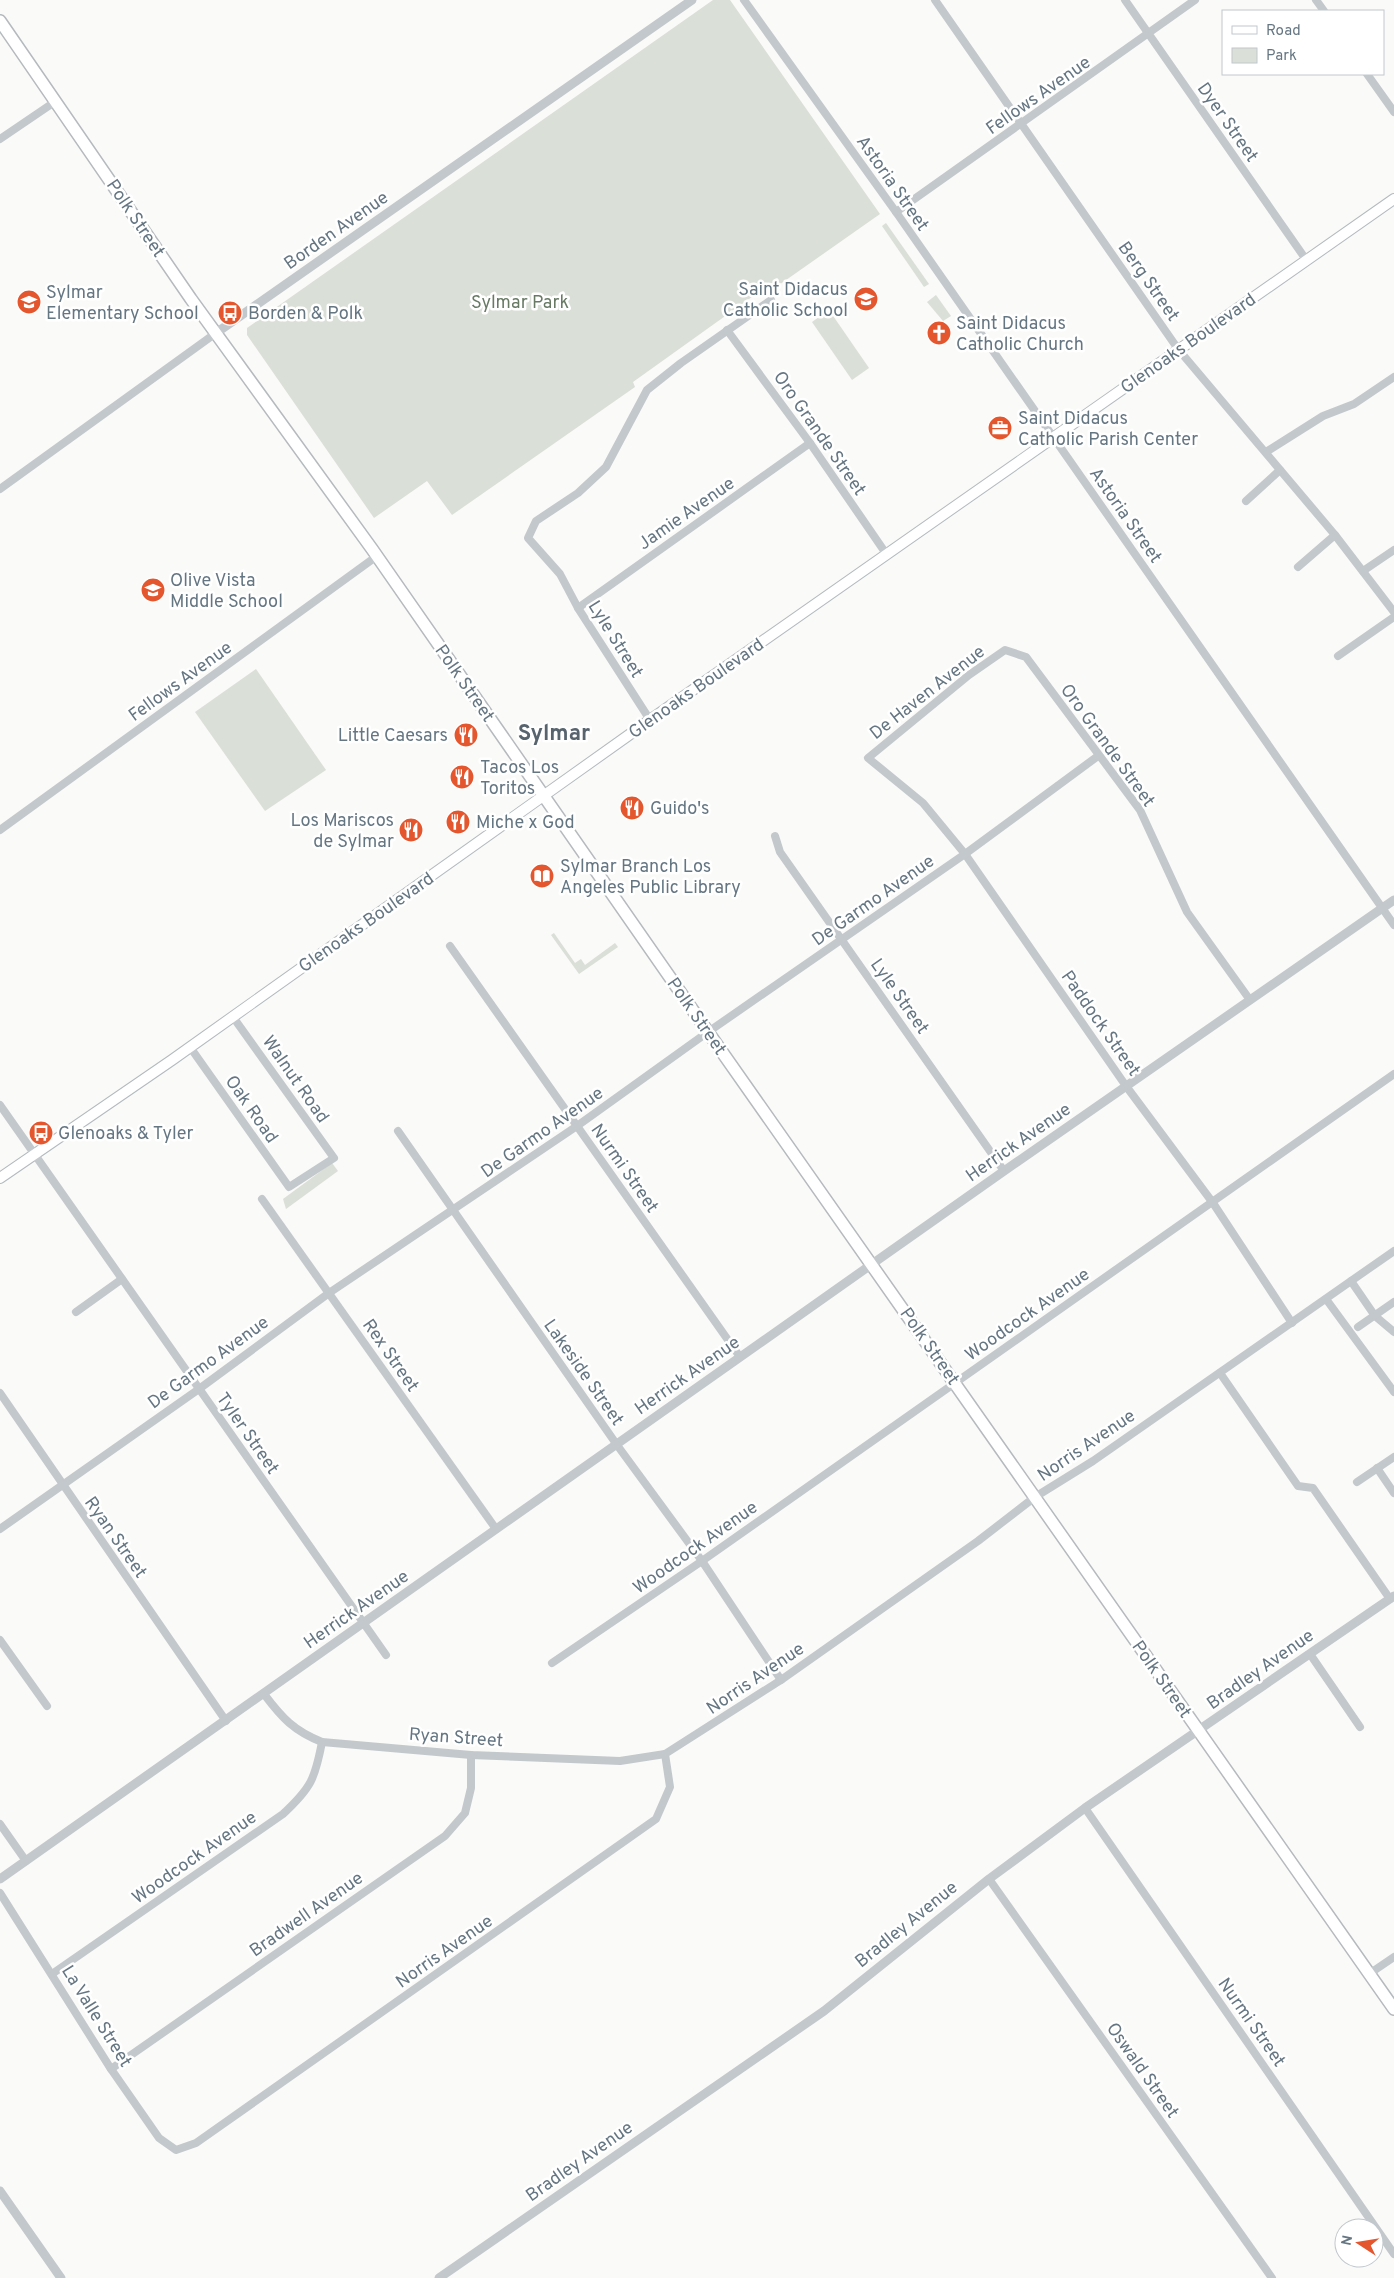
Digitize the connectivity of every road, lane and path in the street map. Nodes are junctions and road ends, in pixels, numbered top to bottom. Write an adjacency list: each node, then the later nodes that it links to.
1 (692, 0): 18 (street, Borden Avenue)
2 (744, 0): 14 (street, Astoria Street)
3 (935, 0): 11 (street, Berg Street)
4 (1124, 0): 7 (street, Dyer Street)
5 (1195, 0): 7 (street, Fellows Avenue)
6 (0, 21): 9 (main road, Polk Street)
7 (1149, 34): 11 (street, Fellows Avenue); 15 (street, Dyer Street)
8 (1368, 75): 10 (street)
9 (56, 101): 12 (street); 18 (main road, Polk Street)
10 (1394, 112)
11 (1023, 124): 14 (street, Fellows Avenue); 19 (street, Berg Street)
12 (0, 139)
13 (1394, 199): 15 (main road, Glenoaks Boulevard)
14 (896, 212): 21 (street, Astoria Street)
15 (1306, 261): 19 (main road, Glenoaks Boulevard)
16 (770, 300): 17 (street)
17 (727, 330): 22 (street, Oro Grande Street); 33 (street, Lyle Street)
18 (216, 333): 25 (street, Borden Avenue); 30 (main road, Polk Street)
19 (1178, 349): 21 (main road, Glenoaks Boulevard); 23 (street, Berg Street)
20 (1394, 377): 23 (street)
21 (1054, 438): 29 (main road, Glenoaks Boulevard); 46 (street, Astoria Street)
22 (810, 443): 29 (street, Oro Grande Street); 33 (street, Jamie Avenue)
23 (1266, 452): 24 (street, Berg Street)
24 (1280, 470): 26 (street); 27 (street, Berg Street)
25 (0, 489)
26 (1246, 501)
27 (1335, 535): 31 (street); 32 (street, Berg Street)
28 (1394, 550): 32 (street)
29 (887, 555): 38 (main road, Glenoaks Boulevard)
30 (377, 556): 41 (main road, Polk Street); 42 (street, Fellows Avenue)
31 (1298, 567)
32 (1363, 571): 34 (street, Berg Street)
33 (578, 608): 38 (street, Lyle Street)
34 (1394, 612)
35 (1394, 618): 37 (street)
36 (1005, 650): 39 (street, Oro Grande Street); 40 (street, De Haven Avenue)
37 (1338, 656)
38 (650, 720): 41 (main road, Glenoaks Boulevard)
39 (1098, 756): 44 (street, De Garmo Avenue); 50 (street, Oro Grande Street)
40 (868, 758): 44 (street, Paddock Street)
41 (544, 796): 51 (main road, Glenoaks Boulevard); 52 (main road, Polk Street)
42 (0, 830)
43 (775, 836): 48 (street, Lyle Street)
44 (965, 854): 48 (street, De Garmo Avenue); 55 (street, Paddock Street)
45 (1394, 900): 46 (street, Herrick Avenue)
46 (1382, 908): 47 (street, Astoria Street); 50 (street, Herrick Avenue)
47 (1394, 925)
48 (843, 939): 52 (street, De Garmo Avenue); 60 (street, Lyle Street)
49 (450, 946): 57 (street, Nurmi Street)
50 (1250, 1000): 55 (street, Herrick Avenue)
51 (233, 1016): 53 (main road, Glenoaks Boulevard); 62 (street, Walnut Road)
52 (708, 1032): 57 (street, De Garmo Avenue); 67 (main road, Polk Street)
53 (190, 1047): 59 (main road, Glenoaks Boulevard); 62 (street, Oak Road)
54 (1394, 1074): 64 (street, Woodcock Avenue)
55 (1126, 1086): 60 (street, Herrick Avenue); 64 (street, Paddock Street)
56 (0, 1105): 59 (street, Tyler Street)
57 (577, 1126): 65 (street, De Garmo Avenue); 78 (street, Nurmi Street)
58 (398, 1131): 65 (street, Lakeside Street)
59 (34, 1154): 61 (main road, Glenoaks Boulevard); 68 (street, Tyler Street)
60 (1004, 1171): 67 (street, Herrick Avenue)
61 (0, 1178)
62 (289, 1187)
63 (262, 1199): 70 (street, Rex Street)
64 (1213, 1203): 75 (street, Paddock Street); 80 (street, Woodcock Avenue)
65 (454, 1211): 70 (street, De Garmo Avenue); 84 (street, Lakeside Street)
66 (1394, 1251): 69 (street, Norris Avenue)
67 (874, 1265): 78 (street, Herrick Avenue); 80 (main road, Polk Street)
68 (122, 1279): 73 (street); 81 (street, Tyler Street)
69 (1351, 1281): 71 (street, Norris Avenue); 74 (street)
70 (329, 1293): 81 (street, De Garmo Avenue); 92 (street, Rex Street)
71 (1326, 1299): 75 (street, Norris Avenue); 82 (street)
72 (1394, 1302): 74 (street)
73 (76, 1312)
74 (1374, 1316): 76 (street); 77 (street)
75 (1292, 1323): 79 (street, Norris Avenue)
76 (1358, 1327)
77 (1394, 1332)
78 (740, 1357): 84 (street, Herrick Avenue)
79 (1220, 1373): 90 (street, Norris Avenue); 94 (street)
80 (956, 1382): 90 (main road, Polk Street); 93 (street, Woodcock Avenue)
81 (199, 1389): 88 (street, De Garmo Avenue); 95 (street, Tyler Street)
82 (1394, 1392)
83 (0, 1393): 88 (street, Ryan Street)
84 (617, 1445): 92 (street, Herrick Avenue); 93 (street, Lakeside Street)
85 (1394, 1457): 86 (street)
86 (1377, 1468): 87 (street); 89 (street)
87 (1356, 1482)
88 (61, 1484): 91 (street, De Garmo Avenue); 103 (street, Ryan Street)
89 (1394, 1493)
90 (1035, 1498): 100 (street, Norris Avenue); 105 (main road, Polk Street)
91 (0, 1529)
92 (496, 1529): 95 (street, Herrick Avenue)
93 (702, 1561): 99 (street, Woodcock Avenue); 100 (street, Lakeside Street)
94 (1392, 1597): 97 (street, Bradley Avenue)
95 (365, 1624): 98 (street, Tyler Street); 101 (street, Herrick Avenue)
96 (0, 1640): 102 (street)
97 (1310, 1654): 104 (street); 105 (street, Bradley Avenue)
98 (386, 1655)
99 (552, 1664)
100 (781, 1680): 108 (street, Norris Avenue)
101 (264, 1694): 103 (street, Herrick Avenue); 106 (street, Ryan Street)
102 (47, 1706)
103 (226, 1721): 111 (street, Herrick Avenue)
104 (1360, 1727)
105 (1198, 1731): 109 (street, Bradley Avenue); 117 (main road, Polk Street)
106 (322, 1742): 107 (street, Ryan Street); 116 (street, Woodcock Avenue)
107 (471, 1754): 108 (street, Ryan Street); 119 (street, Bradwell Avenue)
108 (665, 1754): 120 (street, Norris Avenue)
109 (1085, 1808): 112 (street, Bradley Avenue); 122 (street, Nurmi Street)
110 (0, 1824): 111 (street)
111 (26, 1861): 113 (street, Herrick Avenue)
112 (990, 1878): 124 (street, Bradley Avenue); 125 (street, Oswald Street)
113 (0, 1879)
114 (0, 1893): 116 (street, La Valle Street)
115 (1394, 1957): 117 (street)
116 (52, 1974): 119 (street, La Valle Street)
117 (1369, 1974): 118 (main road, Polk Street)
118 (1394, 2010)
119 (111, 2069): 120 (street, La Valle Street)
120 (176, 2150)
121 (0, 2191): 123 (street)
122 (1394, 2254)
123 (61, 2278)
124 (439, 2278)
125 (1272, 2278)

